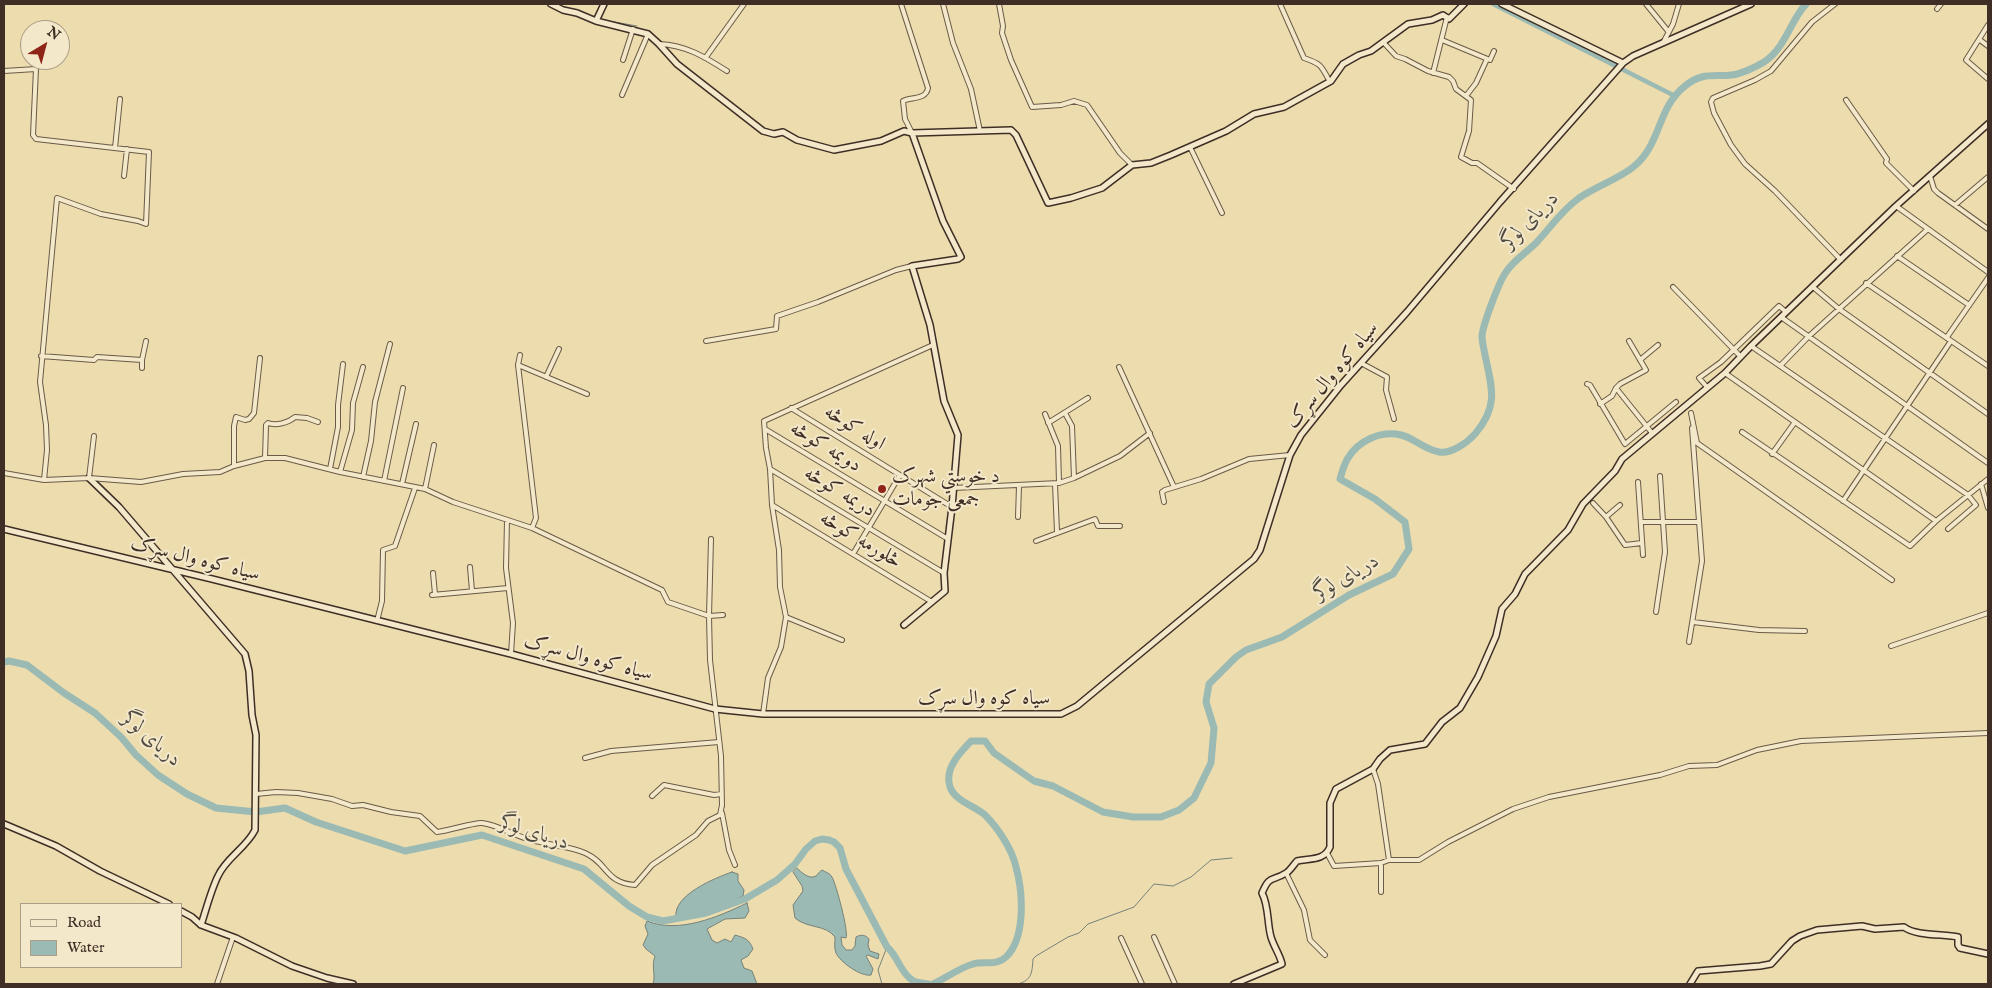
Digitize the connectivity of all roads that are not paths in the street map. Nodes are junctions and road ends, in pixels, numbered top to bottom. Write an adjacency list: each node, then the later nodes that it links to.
1 (551, 4): 15 (street)
2 (604, 4): 18 (street)
3 (744, 4): 30 (street)
4 (901, 4): 45 (street)
5 (943, 4): 44 (street)
6 (999, 4): 49 (street)
7 (1280, 4): 38 (street)
8 (1464, 4): 17 (street)
9 (1502, 4): 33 (street)
10 (1646, 4): 21 (street)
11 (1679, 4): 21 (street)
12 (1751, 4): 26 (street, سیاه کوه وال سړک)
13 (1835, 4): 61 (street)
14 (1941, 4): 16 (street)
15 (563, 7): 18 (street)
16 (1938, 9)
17 (1447, 18): 23 (street); 25 (street)
18 (597, 19): 20 (street)
19 (1988, 25): 24 (street)
20 (634, 29): 22 (street); 32 (street)
21 (1668, 31): 26 (street)
22 (648, 34): 27 (street); 39 (street)
23 (1442, 40): 31 (street); 36 (street)
24 (1980, 40): 28 (street); 37 (street)
25 (1383, 42): 36 (street); 38 (street)
26 (1663, 43): 33 (street, سیاه کوه وال سړک)
27 (660, 44): 30 (street); 45 (street)
28 (1988, 46)
29 (1494, 51): 31 (street)
30 (706, 57): 35 (street)
31 (1487, 59): 40 (street)
32 (622, 60)
33 (1621, 66): 53 (street, سیاه کوه وال سړک)
34 (4, 71): 47 (street)
35 (727, 71)
36 (1434, 72): 40 (street)
37 (1988, 79)
38 (1330, 82): 46 (street)
39 (622, 95)
40 (1466, 96): 53 (street)
41 (120, 98): 47 (street)
42 (1846, 100): 54 (street)
43 (1988, 124): 51 (street)
44 (980, 131): 45 (street); 49 (street)
45 (912, 133): 62 (street)
46 (1190, 147): 49 (street); 57 (street)
47 (115, 148): 48 (street)
48 (127, 149): 50 (street); 84 (street)
49 (1132, 166)
50 (124, 176)
51 (1930, 176): 54 (street); 55 (street)
52 (1988, 179): 55 (street)
53 (1514, 188): 90 (street, سیاه کوه وال سړک)
54 (1913, 190): 56 (street)
55 (1955, 205): 58 (street)
56 (1896, 206): 59 (street); 61 (street)
57 (1222, 214)
58 (1988, 228)
59 (1928, 229): 60 (street); 63 (street)
60 (1897, 256): 65 (street); 68 (street)
61 (1839, 257): 67 (street)
62 (912, 266): 75 (street); 80 (street)
63 (1988, 272)
64 (1988, 278): 68 (street)
65 (1866, 283): 69 (street); 73 (street)
66 (1673, 287): 83 (street)
67 (1812, 287): 69 (street); 70 (street)
68 (1969, 305): 73 (street)
69 (1839, 309): 72 (street); 99 (street)
70 (1786, 312): 71 (street); 83 (street)
71 (1781, 318): 72 (street); 81 (street)
72 (1808, 337): 93 (street); 110 (street)
73 (1946, 337): 77 (street)
74 (146, 341): 88 (street)
75 (706, 341)
76 (1628, 341): 89 (street)
77 (1951, 341): 94 (street); 99 (street)
78 (390, 344): 141 (street)
79 (1658, 345): 89 (street)
80 (933, 346): 111 (street); 154 (street)
81 (1751, 346): 86 (street); 93 (street)
82 (559, 349): 100 (street)
83 (1733, 350): 86 (street); 102 (street)
84 (41, 356): 88 (street); 145 (street)
85 (520, 356): 92 (street)
86 (1740, 357): 98 (street)
87 (260, 358): 133 (street)
88 (142, 360): 96 (street)
89 (1640, 360): 104 (street)
90 (1361, 363): 116 (street); 130 (street, سیاه کوه وال سړک)
91 (343, 364): 134 (street)
92 (518, 365): 100 (street); 174 (street)
93 (1780, 366): 127 (street)
94 (1988, 366)
95 (1118, 367): 124 (street)
96 (142, 368)
97 (363, 368): 137 (street)
98 (1725, 373): 102 (street); 119 (street)
99 (1930, 373): 110 (street); 115 (street)
100 (546, 377): 105 (street)
101 (1587, 384): 109 (street)
102 (1707, 387): 108 (street)
103 (403, 388): 146 (street)
104 (1616, 388): 109 (street); 121 (street)
105 (587, 394)
106 (1088, 398): 112 (street)
107 (1676, 402): 121 (street)
108 (1688, 403): 113 (street); 125 (street)
109 (1600, 404): 121 (street)
110 (1907, 406): 127 (street); 132 (street)
111 (791, 408): 122 (street); 139 (street, اوله کوڅه)
112 (1066, 413): 118 (street); 143 (street)
113 (1691, 413): 171 (street); 188 (street)
114 (1045, 414): 118 (street)
115 (1988, 414)
116 (1394, 419)
117 (318, 422): 131 (street)
118 (1048, 422): 148 (street)
119 (1795, 422): 129 (street); 136 (street)
120 (416, 424): 149 (street)
121 (1647, 427): 125 (street)
122 (765, 429): 135 (street); 157 (street, دویمه کوڅه)
123 (1742, 432): 129 (street)
124 (1150, 433): 143 (street); 152 (street)
125 (1652, 433): 210 (street)
126 (94, 436): 142 (street)
127 (1886, 438): 136 (street); 156 (street)
128 (434, 444): 155 (street)
129 (1772, 454): 158 (street)
130 (1290, 455): 152 (street); 206 (street, سیاه کوه وال سړک)
131 (265, 458): 133 (street); 134 (street)
132 (1988, 463)
133 (234, 466): 142 (street)
134 (330, 469): 137 (street)
135 (770, 469): 162 (street); 173 (street, دریمه کوڅه)
136 (1864, 471): 158 (street); 168 (street)
137 (340, 472): 141 (street)
138 (4, 473): 145 (street)
139 (900, 475): 157 (street); 163 (street, اوله کوڅه)
140 (1660, 476): 170 (street)
141 (363, 477): 146 (street)
142 (90, 478): 145 (street); 185 (street)
143 (1074, 478): 148 (street)
144 (1988, 479): 150 (street)
145 (44, 480)
146 (384, 481): 149 (street)
147 (1638, 482): 169 (street)
148 (1057, 483): 151 (street); 177 (street)
149 (402, 484): 153 (street)
150 (1981, 484): 156 (street); 164 (street)
151 (1019, 486): 154 (street); 166 (street)
152 (1174, 487): 159 (street)
153 (415, 488): 155 (street); 197 (street)
154 (953, 488): 163 (street)
155 (425, 489): 167 (street)
156 (1968, 495): 168 (street); 176 (street)
157 (884, 501): 173 (street); 179 (street, دویمه کوڅه)
158 (1842, 501): 168 (street)
159 (1164, 502)
160 (1592, 503): 165 (street)
161 (1620, 504): 165 (street)
162 (772, 505): 182 (street, څلورمه کوڅه); 196 (street)
163 (952, 507): 179 (street)
164 (1988, 508)
165 (1606, 516): 181 (street)
166 (1018, 517)
167 (508, 520): 174 (street); 189 (street)
168 (1936, 521)
169 (1641, 522): 170 (street); 181 (street)
170 (1663, 522): 171 (street); 192 (street)
171 (1699, 522): 198 (street)
172 (1120, 526): 177 (street)
173 (868, 527): 182 (street); 187 (street, دریمه کوڅه)
174 (532, 528): 195 (street)
175 (4, 529): 185 (street, سیاه کوه وال سړک)
176 (1948, 529)
177 (1057, 532): 180 (street)
178 (711, 539): 195 (street)
179 (948, 539): 187 (street)
180 (1036, 541)
181 (1642, 543): 183 (street)
182 (853, 554): 191 (street, څلورمه کوڅه)
183 (1643, 555)
184 (470, 567): 190 (street)
185 (173, 569): 197 (street, سیاه کوه وال سړک); 211 (street)
186 (433, 573): 190 (street)
187 (944, 573): 191 (street)
188 (1892, 580)
189 (508, 588): 190 (street); 204 (street)
190 (472, 591)
191 (932, 602): 199 (street)
192 (1656, 612)
193 (1988, 613): 203 (street)
194 (724, 615): 195 (street)
195 (709, 616): 205 (street)
196 (786, 617): 201 (street); 206 (street)
197 (377, 621): 204 (street, سیاه کوه وال سړک)
198 (1694, 622): 200 (street); 202 (street)
199 (904, 625)
200 (1806, 631)
201 (842, 640)
202 (1689, 642)
203 (1891, 646)
204 (511, 654): 205 (street, سیاه کوه وال سړک)
205 (715, 709): 206 (street, سیاه کوه وال سړک); 208 (street)
206 (762, 714)
207 (1988, 734): 217 (street)
208 (720, 742): 209 (street); 212 (street)
209 (585, 758)
210 (1373, 769): 216 (street); 217 (street)
211 (256, 794): 214 (street); 224 (street)
212 (721, 794): 213 (street); 214 (street)
213 (652, 796)
214 (722, 805): 219 (street)
215 (4, 824): 222 (street)
216 (1327, 853): 218 (street); 220 (street)
217 (1389, 860): 218 (street)
218 (1381, 863): 221 (street)
219 (735, 865)
220 (1286, 873): 229 (street); 234 (street)
221 (1381, 892)
222 (166, 903)
223 (182, 912): 224 (street)
224 (201, 925): 225 (street)
225 (233, 937): 230 (street); 231 (street)
226 (1154, 937): 233 (street)
227 (1121, 938): 232 (street)
228 (1988, 954): 235 (street)
229 (1325, 955)
230 (217, 984)
231 (353, 984)
232 (1142, 984)
233 (1175, 984)
234 (1234, 984)
235 (1690, 984)

